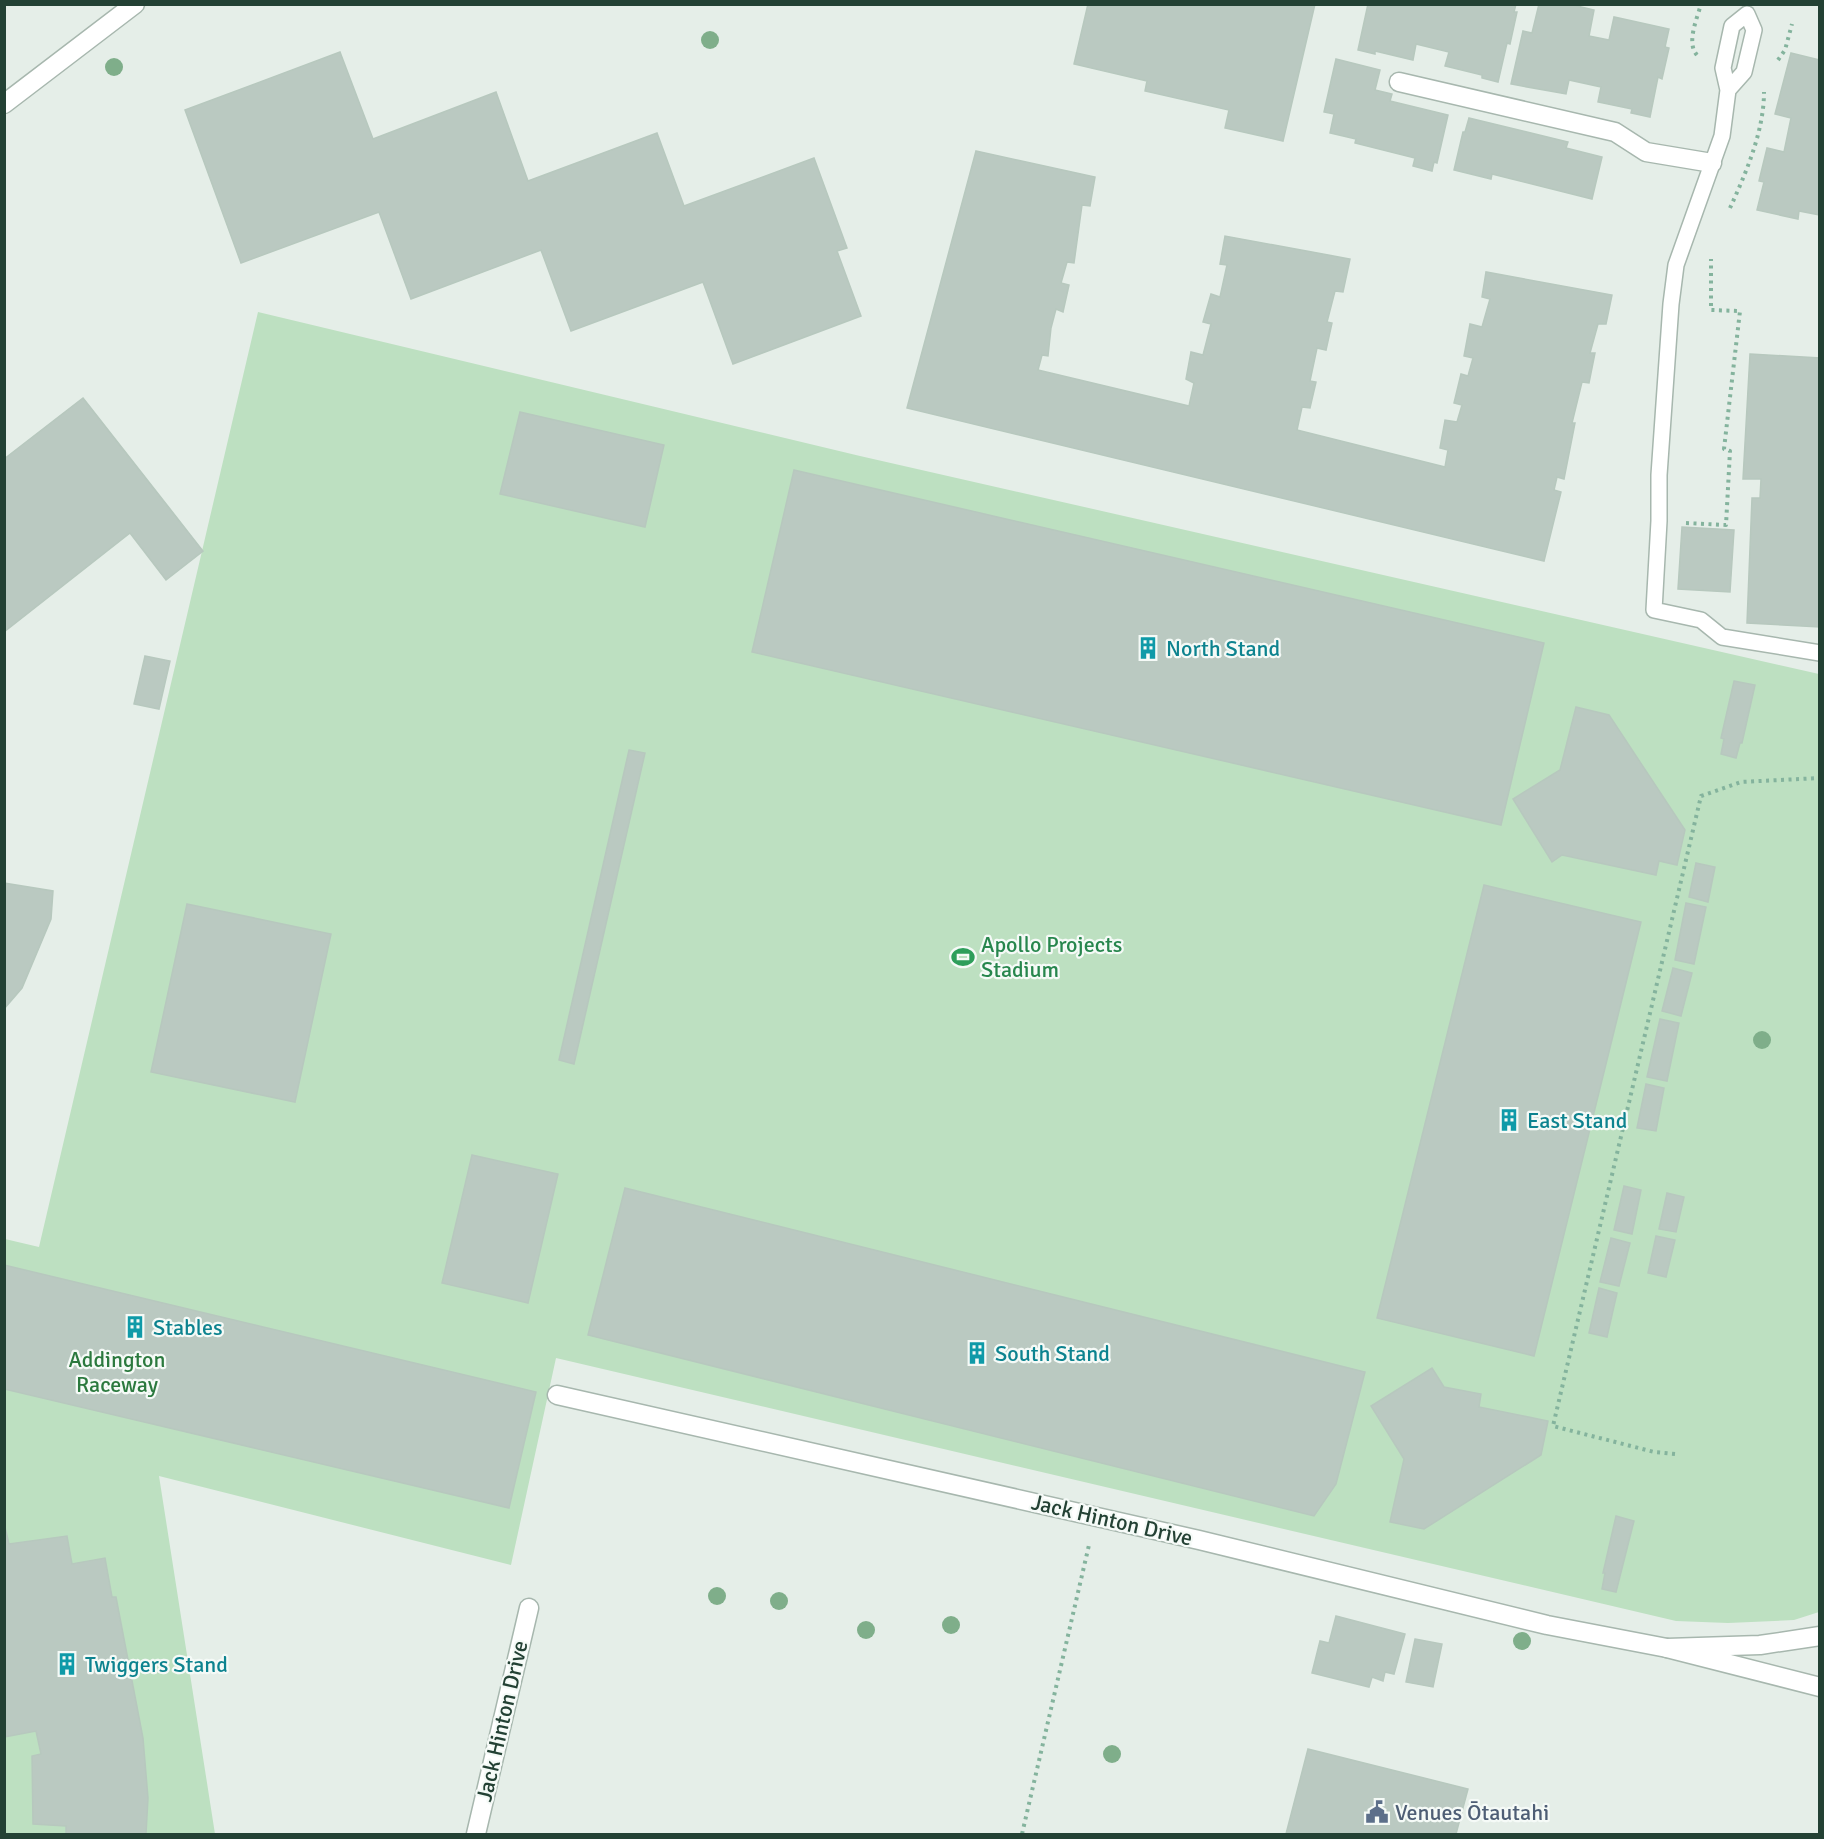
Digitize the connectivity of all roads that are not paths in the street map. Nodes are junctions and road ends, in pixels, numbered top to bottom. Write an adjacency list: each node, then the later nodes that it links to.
1 (135, 4): 4 (street)
2 (1399, 82): 5 (street)
3 (1728, 90): 5 (lane)
4 (4, 104)
5 (1712, 163): 6 (lane)
6 (1820, 653)
7 (557, 1395): 10 (street, Jack Hinton Drive)
8 (529, 1608): 12 (street, Jack Hinton Drive)
9 (1820, 1636): 10 (street, Jack Hinton Drive)
10 (1667, 1648): 11 (street, Jack Hinton Drive)
11 (1820, 1687)
12 (476, 1834)

